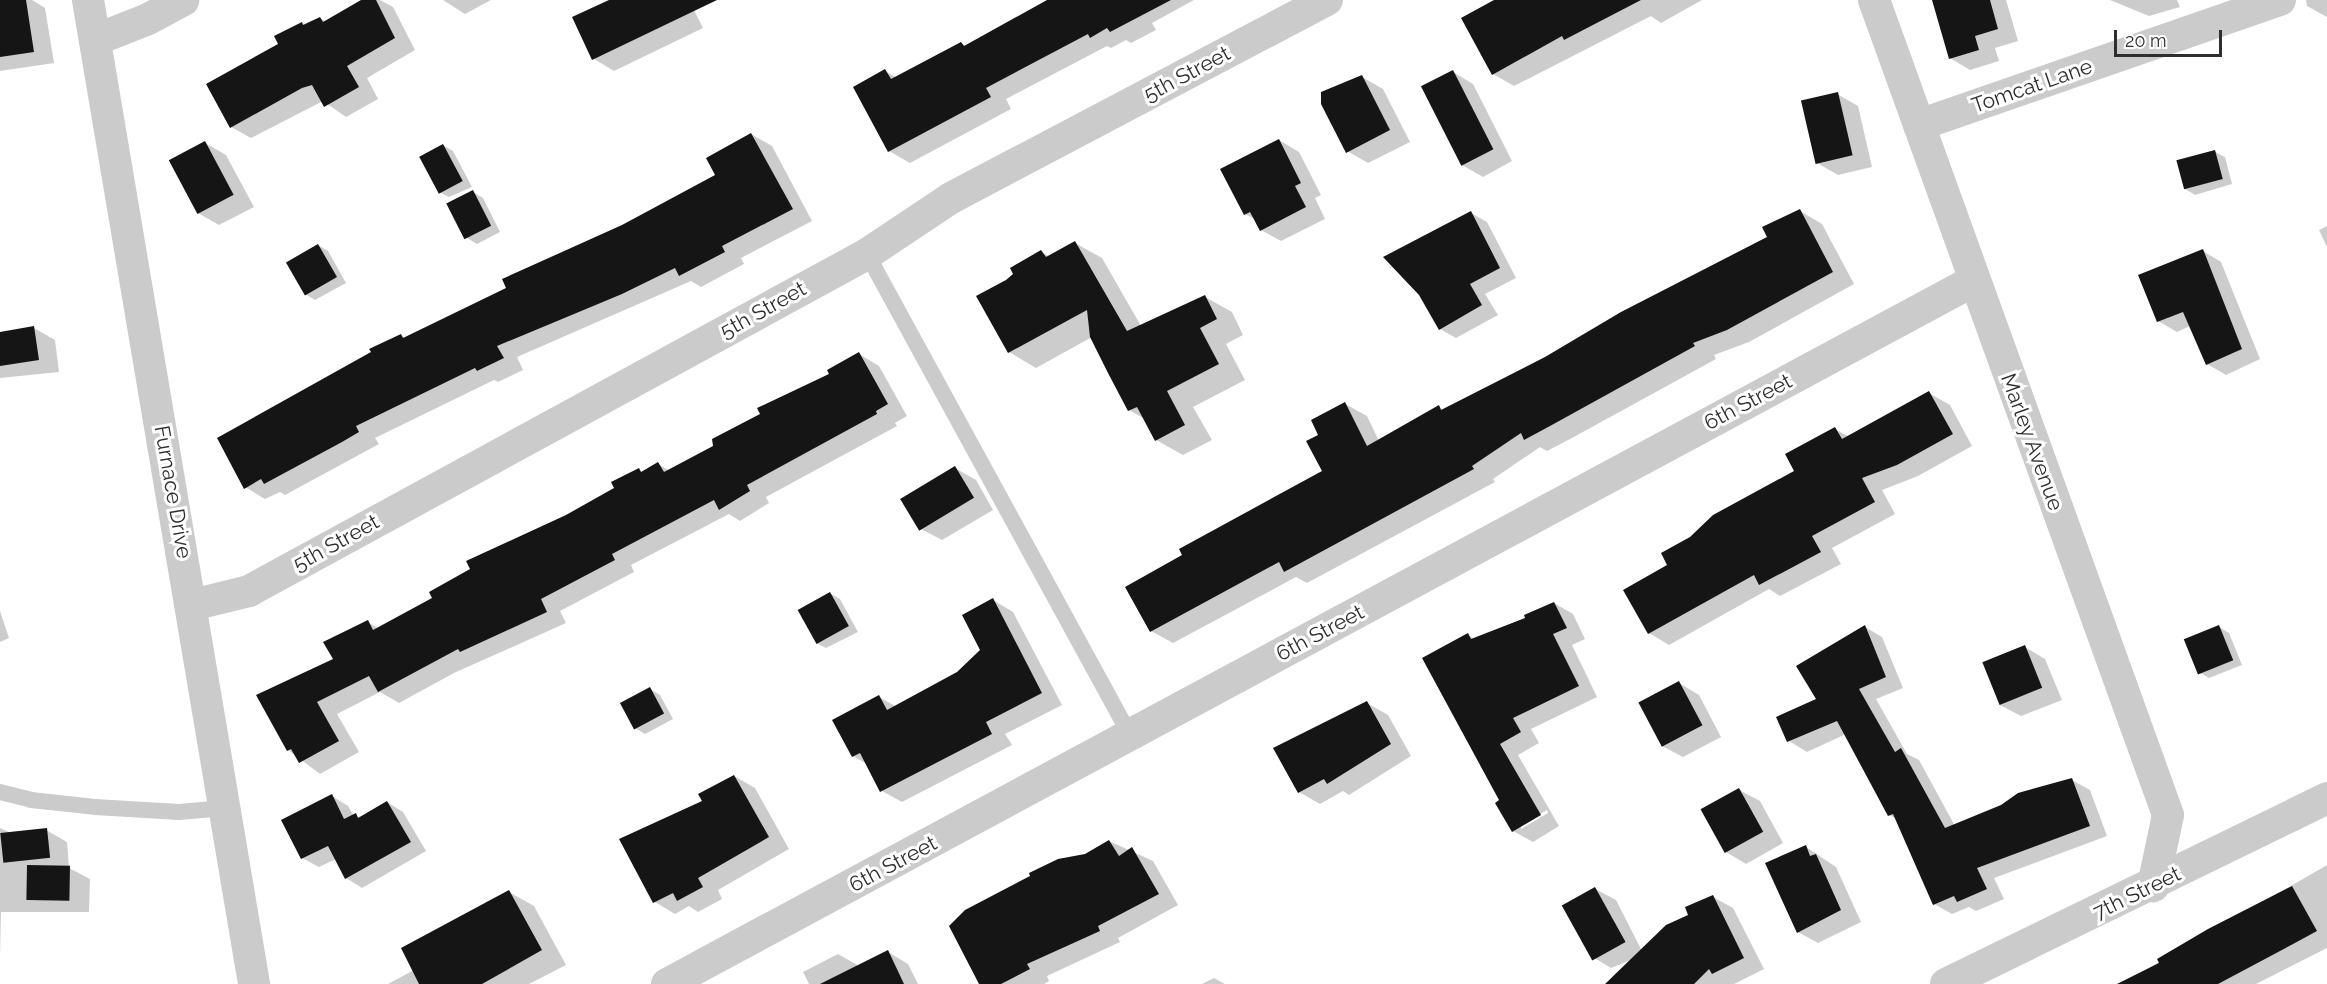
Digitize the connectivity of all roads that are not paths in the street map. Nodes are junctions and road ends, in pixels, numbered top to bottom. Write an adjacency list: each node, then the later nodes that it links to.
1 (88, 0): 6 (street, Furnace Drive)
2 (183, 0): 6 (street)
3 (1327, 0): 8 (street, 5th Street)
4 (1874, 0): 7 (street, Marley Avenue)
5 (2280, 0): 7 (street, Tomcat Lane)
6 (95, 40): 10 (street, Furnace Drive)
7 (1919, 125): 9 (street, Marley Avenue)
8 (867, 254): 10 (street, 5th Street); 11 (lane)
9 (1973, 281): 11 (street, 6th Street); 15 (street, Marley Avenue)
10 (192, 605): 14 (street, Furnace Drive)
11 (1131, 735): 17 (street, 6th Street)
12 (0, 792): 14 (lane)
13 (2327, 798): 15 (street, 7th Street)
14 (225, 808): 16 (street, Furnace Drive)
15 (2153, 886): 18 (street, 7th Street)
16 (254, 984)
17 (667, 984)
18 (1946, 984)

